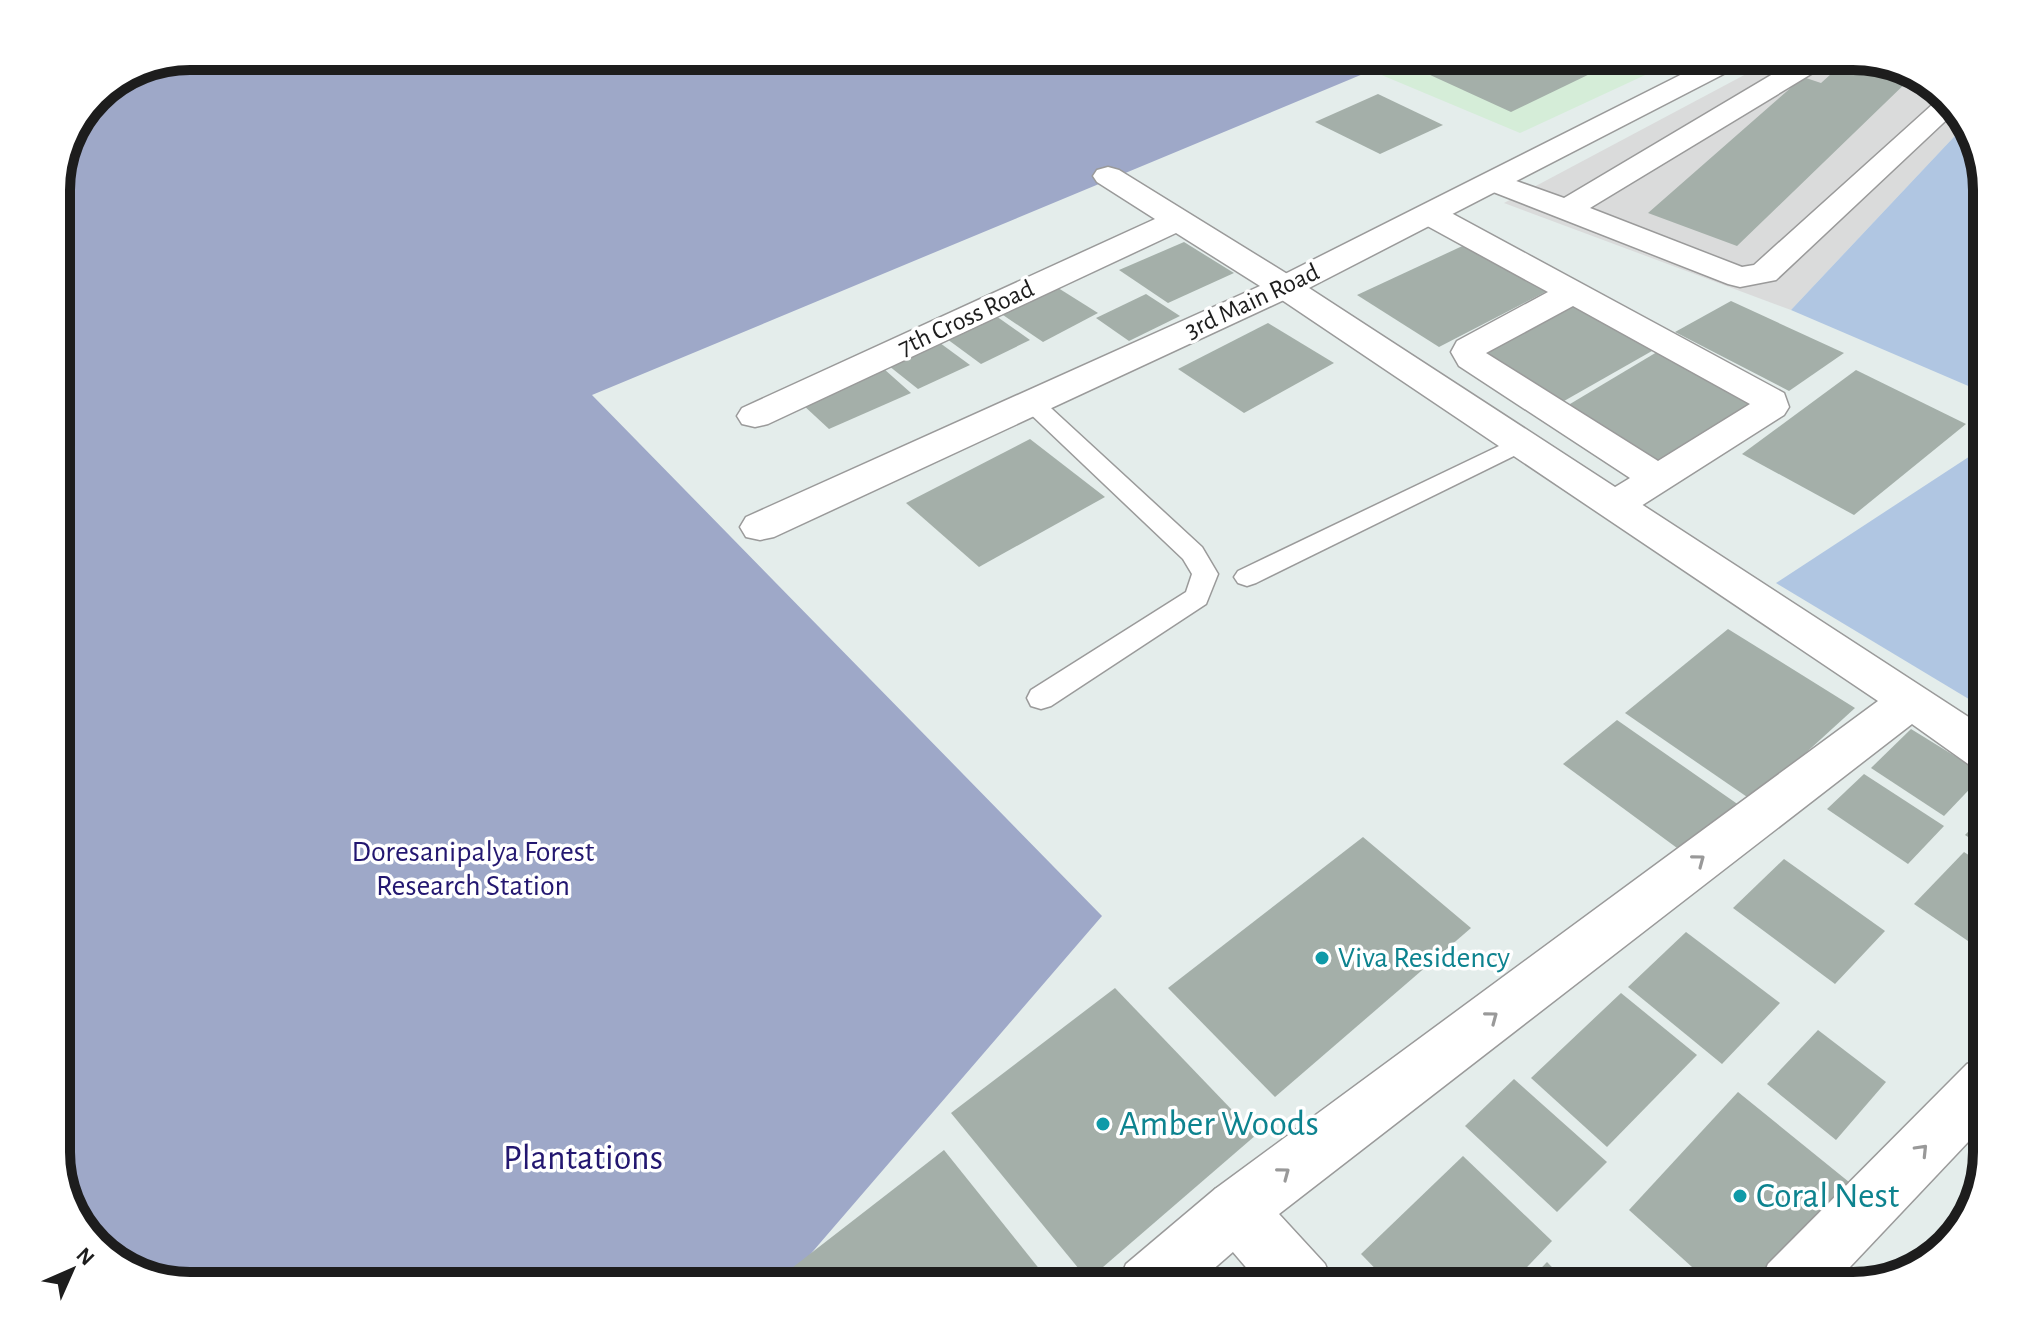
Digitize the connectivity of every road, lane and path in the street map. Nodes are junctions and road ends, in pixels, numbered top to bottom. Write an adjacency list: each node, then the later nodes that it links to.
1 (1711, 70): 5 (street, 3rd Main Road)
2 (1799, 70): 6 (street)
3 (1941, 109): 6 (street)
4 (1108, 176): 8 (street)
5 (1494, 182): 6 (street); 7 (street, 3rd Main Road)
6 (1566, 210)
7 (1431, 215): 9 (street, 3rd Main Road); 10 (street)
8 (1178, 220): 9 (street); 12 (street, 7th Cross Road)
9 (1285, 287): 11 (street, 3rd Main Road); 13 (street)
10 (1574, 292): 14 (street); 14 (street)
11 (1031, 402): 16 (street, 3rd Main Road); 18 (lane)
12 (755, 416)
13 (1522, 443): 15 (street); 17 (lane)
14 (1658, 478): 15 (street)
15 (1616, 504): 19 (street)
16 (760, 527)
17 (1247, 577)
18 (1041, 698)
19 (1911, 700): 20 (street); 22 (street, one-way to 19)
20 (1973, 743)
21 (1973, 1097): 25 (street, one-way to 21)
22 (1236, 1210): 23 (street); 24 (street)
23 (1164, 1272)
24 (1291, 1272)
25 (1804, 1272)

